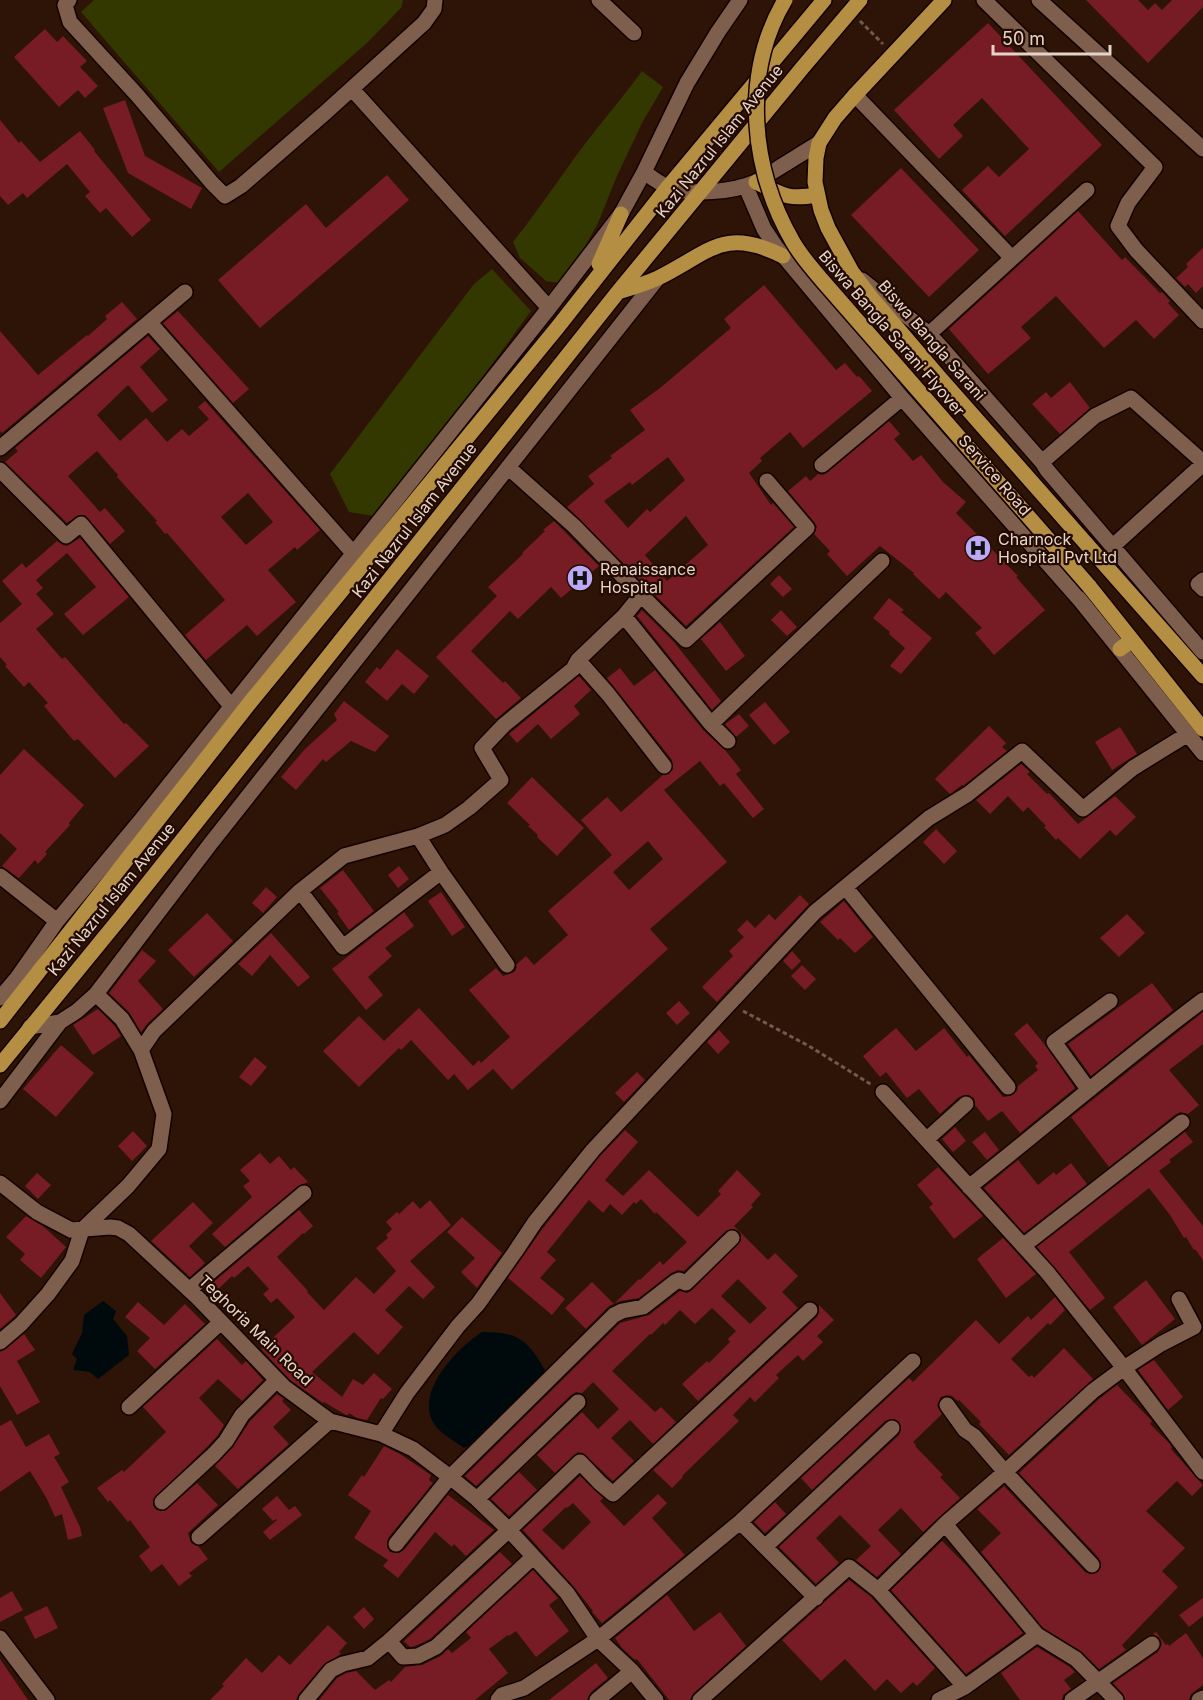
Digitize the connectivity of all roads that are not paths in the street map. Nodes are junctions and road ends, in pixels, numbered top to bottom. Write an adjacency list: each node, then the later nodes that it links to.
1 (69, 0): 12 (street)
2 (435, 0): 12 (street)
3 (599, 0): 11 (street)
4 (740, 0): 16 (street)
5 (785, 0): 49 (main road, Biswa Bangla Sarani Flyover, bridge)
6 (824, 0): 18 (main road, Kazi Nazrul Islam Avenue)
7 (944, 0): 13 (main road, Biswa Bangla Sarani)
8 (984, 0): 31 (street)
9 (1039, 0): 15 (street)
10 (855, 6): 20 (main road, Kazi Nazrul Islam Avenue)
11 (634, 33)
12 (352, 89): 30 (street)
13 (855, 95): 14 (main road, Biswa Bangla Sarani); 24 (street)
14 (819, 143): 17 (street); 21 (main road, Biswa Bangla Sarani)
15 (1203, 148)
16 (644, 172): 18 (street); 22 (street)
17 (751, 185): 20 (street); 21 (main road); 23 (street, Service Road)
18 (668, 187): 20 (street); 27 (main road, Kazi Nazrul Islam Avenue)
19 (1087, 190): 24 (street)
20 (699, 193): 29 (main road, Kazi Nazrul Islam Avenue)
21 (817, 195): 25 (main road, Biswa Bangla Sarani)
22 (621, 214): 27 (main road); 30 (street)
23 (783, 256): 26 (main road); 34 (street, Service Road)
24 (1012, 258): 33 (street)
25 (852, 272): 33 (street); 52 (main road, Biswa Bangla Sarani)
26 (657, 279): 29 (main road); 39 (street)
27 (591, 284): 70 (main road, Kazi Nazrul Islam Avenue)
28 (185, 292): 32 (street)
29 (618, 292): 72 (main road, Kazi Nazrul Islam Avenue)
30 (549, 308): 43 (street)
31 (1203, 321)
32 (150, 323): 35 (street); 43 (street)
33 (928, 334): 36 (street)
34 (902, 398): 38 (street); 49 (street, Service Road)
35 (0, 448)
36 (1042, 462): 37 (street); 42 (street)
37 (1203, 463): 42 (street)
38 (822, 465)
39 (509, 468): 47 (street); 66 (street)
40 (0, 470): 53 (street)
41 (766, 481): 47 (street)
42 (1113, 546): 50 (street)
43 (353, 553): 53 (street)
44 (882, 561): 54 (street)
45 (1203, 580): 46 (street)
46 (1203, 590)
47 (641, 595): 48 (street)
48 (624, 616): 51 (street); 54 (street)
49 (1126, 644): 55 (main road)
50 (1203, 652)
51 (578, 660): 58 (street); 59 (street)
52 (1203, 676)
53 (231, 706): 64 (street)
54 (711, 724): 56 (street)
55 (1196, 731): 57 (street); 62 (street)
56 (728, 741)
57 (1203, 753)
58 (664, 766)
59 (418, 836): 60 (street); 63 (street)
60 (441, 872): 63 (street); 65 (street)
61 (0, 876): 64 (street)
62 (846, 888): 75 (street); 101 (street)
63 (300, 891): 73 (street)
64 (57, 921): 67 (street)
65 (507, 965)
66 (96, 994): 71 (street); 73 (street)
67 (0, 998)
68 (1203, 1000): 76 (street)
69 (1110, 1001): 76 (street)
70 (0, 1021)
71 (60, 1022): 72 (street); 78 (street)
72 (30, 1027): 74 (main road, Kazi Nazrul Islam Avenue)
73 (141, 1050): 85 (street)
74 (0, 1065)
75 (1008, 1087)
76 (1088, 1089): 83 (street)
77 (883, 1092): 81 (street)
78 (0, 1101)
79 (966, 1104): 81 (street)
80 (1182, 1122): 87 (street)
81 (927, 1139): 83 (street)
82 (0, 1184): 85 (street, Teghoria Main Road)
83 (969, 1186): 87 (street)
84 (304, 1193): 88 (street)
85 (82, 1230): 88 (street, Teghoria Main Road); 92 (street)
86 (732, 1238): 104 (street)
87 (1023, 1246): 94 (street)
88 (189, 1290): 91 (street, Teghoria Main Road)
89 (1179, 1299): 94 (street)
90 (810, 1310): 109 (street)
91 (221, 1322): 95 (street, Teghoria Main Road); 98 (street)
92 (0, 1342)
93 (913, 1361): 107 (street)
94 (1124, 1368): 102 (street); 103 (street)
95 (278, 1380): 99 (street, Teghoria Main Road); 106 (street)
96 (578, 1402): 105 (street)
97 (947, 1405): 102 (street)
98 (129, 1407)
99 (330, 1421): 101 (street, Teghoria Main Road); 110 (street)
100 (892, 1428): 112 (street)
101 (381, 1434): 104 (street, Teghoria Main Road)
102 (1005, 1472): 108 (street); 114 (street)
103 (1203, 1472)
104 (450, 1477): 105 (street, Teghoria Main Road); 111 (street)
105 (477, 1499): 109 (street, Teghoria Main Road)
106 (162, 1502)
107 (740, 1522): 112 (street); 119 (street)
108 (945, 1524): 115 (street); 117 (street)
109 (509, 1530): 113 (street, Teghoria Main Road); 120 (street)
110 (199, 1537)
111 (396, 1544)
112 (765, 1547): 116 (street)
113 (534, 1557): 119 (street, Teghoria Main Road); 120 (street)
114 (1092, 1565)
115 (878, 1590): 116 (street); 124 (street)
116 (816, 1598): 131 (street)
117 (1037, 1635): 123 (street); 124 (street)
118 (0, 1638): 126 (street)
119 (598, 1639): 122 (street, Teghoria Main Road); 128 (street)
120 (389, 1641): 127 (street)
121 (1152, 1644): 123 (street)
122 (632, 1671): 129 (street); 130 (street, Teghoria Main Road)
123 (1098, 1681): 133 (street); 134 (street)
124 (964, 1687): 132 (street)
125 (1203, 1698): 135 (street)
126 (47, 1700)
127 (306, 1700)
128 (498, 1700)
129 (597, 1700)
130 (656, 1700)
131 (700, 1700)
132 (939, 1700)
133 (1072, 1700)
134 (1116, 1700)
135 (1199, 1700)

